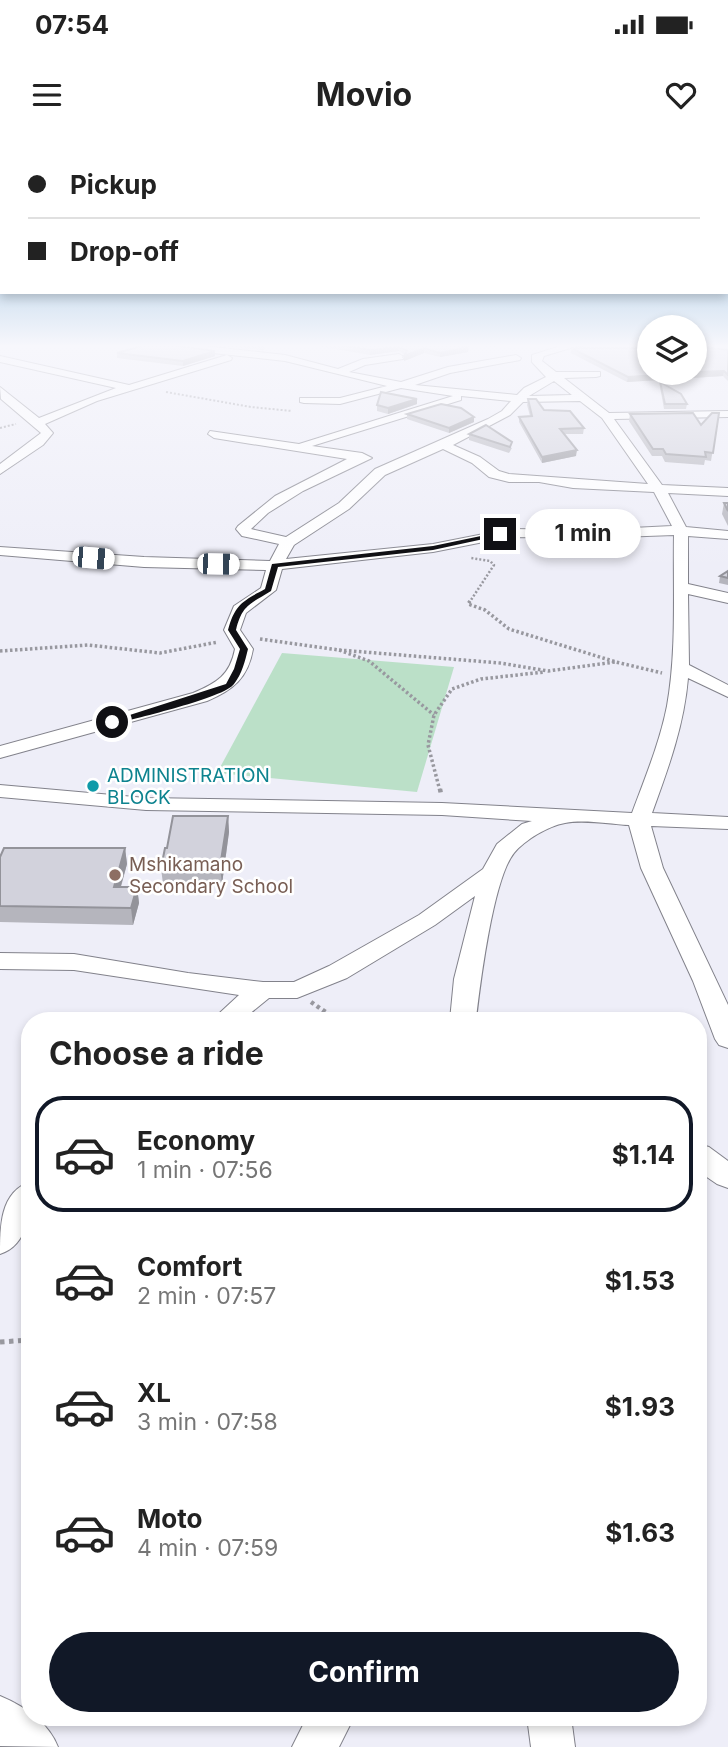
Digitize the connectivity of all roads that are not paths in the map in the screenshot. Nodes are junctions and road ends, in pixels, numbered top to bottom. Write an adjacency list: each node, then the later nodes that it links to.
1 (34, 419): 6 (street)
2 (46, 419): 6 (street)
3 (390, 419): 9 (street)
4 (495, 419): 8 (street)
5 (608, 419): 13 (street)
6 (39, 422): 12 (street)
7 (214, 434): 9 (street)
8 (444, 445): 11 (street); 13 (street)
9 (298, 446): 10 (street)
10 (362, 457): 11 (street); 17 (street)
11 (394, 465): 17 (street)
12 (0, 470)
13 (659, 489): 14 (street); 15 (street)
14 (728, 492)
15 (681, 531): 16 (street); 19 (street); 20 (street)
16 (728, 535)
17 (288, 542): 19 (street)
18 (0, 551): 19 (street)
19 (275, 566): 24 (street)
20 (680, 587): 21 (street); 22 (street)
21 (728, 598)
22 (680, 672): 23 (street); 27 (street)
23 (728, 692)
24 (0, 752)
25 (0, 791): 26 (street)
26 (562, 816): 27 (street); 29 (street)
27 (639, 821): 28 (street); 34 (street)
28 (728, 823)
29 (492, 873): 31 (street); 33 (street)
30 (0, 961): 31 (street)
31 (263, 990): 32 (street)
32 (235, 1012)
33 (464, 1012)
34 (728, 1039)
35 (707, 1161): 36 (street)
36 (728, 1176)
37 (21, 1208): 38 (street)
38 (0, 1241)
39 (0, 1717): 42 (street)
40 (327, 1726): 43 (street)
41 (550, 1726): 44 (street)
42 (36, 1747)
43 (314, 1747)
44 (553, 1747)

